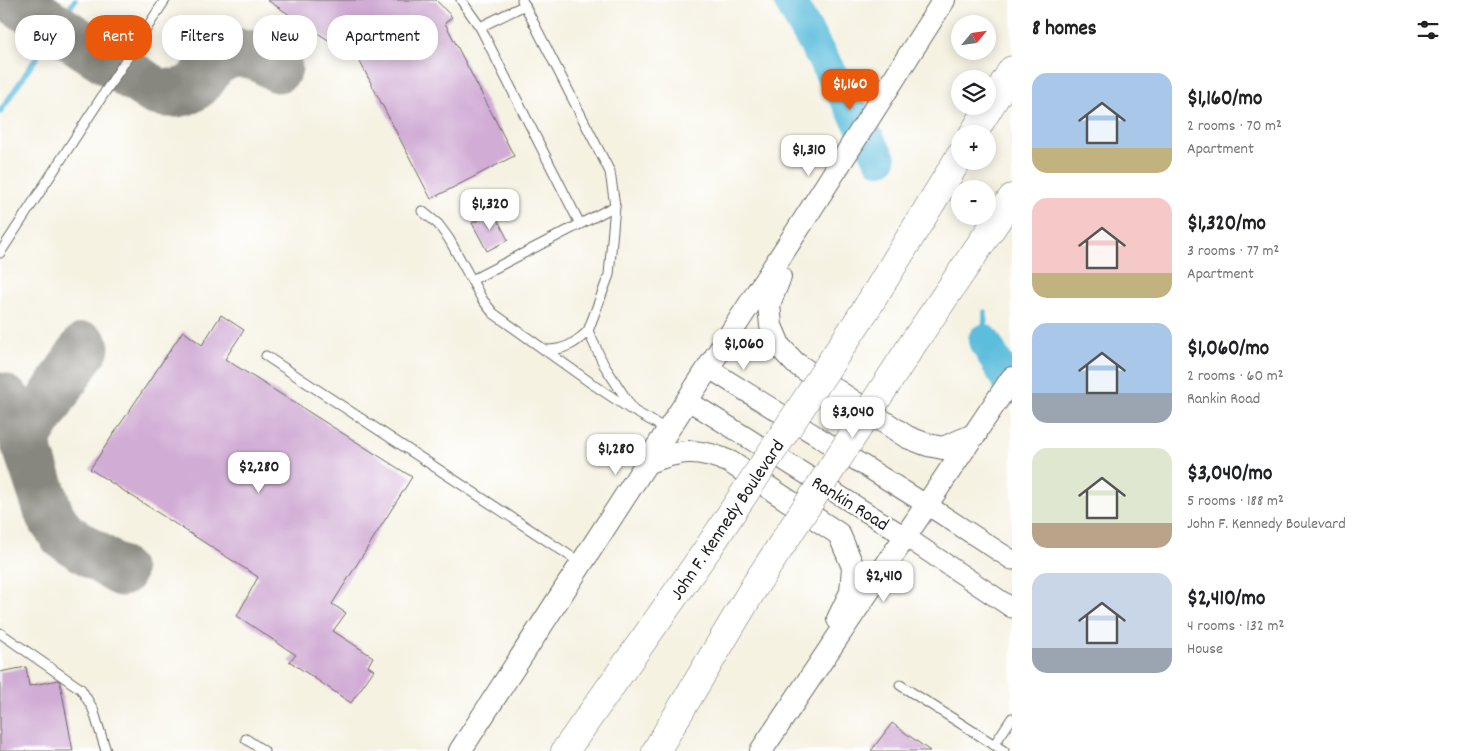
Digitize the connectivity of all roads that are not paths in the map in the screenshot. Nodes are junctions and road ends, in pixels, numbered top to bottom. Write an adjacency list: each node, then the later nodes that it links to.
1 (165, 0): 16 (lane)
2 (461, 0): 5 (lane)
3 (944, 0): 13 (street)
4 (523, 2): 5 (lane); 10 (lane)
5 (480, 27): 14 (lane)
6 (1012, 70): 7 (highway)
7 (978, 125)
8 (951, 170): 42 (highway, John F. Kennedy Boulevard, bridge)
9 (1012, 198): 15 (highway)
10 (615, 206): 14 (lane); 18 (lane)
11 (1012, 206): 15 (highway)
12 (422, 211): 17 (lane)
13 (804, 220): 21 (street); 26 (street)
14 (580, 224): 17 (lane)
15 (984, 237): 43 (highway, bridge)
16 (0, 253)
17 (472, 280): 19 (lane)
18 (588, 331): 19 (lane); 24 (lane)
19 (546, 350): 24 (lane)
20 (266, 356): 31 (lane)
21 (708, 368): 23 (street); 28 (street, Rankin Road)
22 (1012, 378): 26 (street)
23 (687, 400): 25 (street); 29 (street, Rankin Road)
24 (634, 411): 25 (lane)
25 (668, 430): 27 (street)
26 (976, 434): 28 (street)
27 (646, 464): 31 (street); 34 (street)
28 (927, 505): 29 (street); 30 (street, Rankin Road)
29 (906, 537): 32 (street, Rankin Road); 34 (street)
30 (1012, 560)
31 (581, 564): 41 (street)
32 (1012, 608)
33 (0, 634): 39 (lane)
34 (816, 670): 44 (street)
35 (900, 685): 38 (lane)
36 (1012, 718): 38 (lane)
37 (246, 739): 40 (lane)
38 (994, 745): 45 (lane)
39 (106, 751)
40 (264, 751)
41 (460, 751)
42 (565, 751)
43 (656, 751)
44 (761, 751)
45 (1004, 751)

